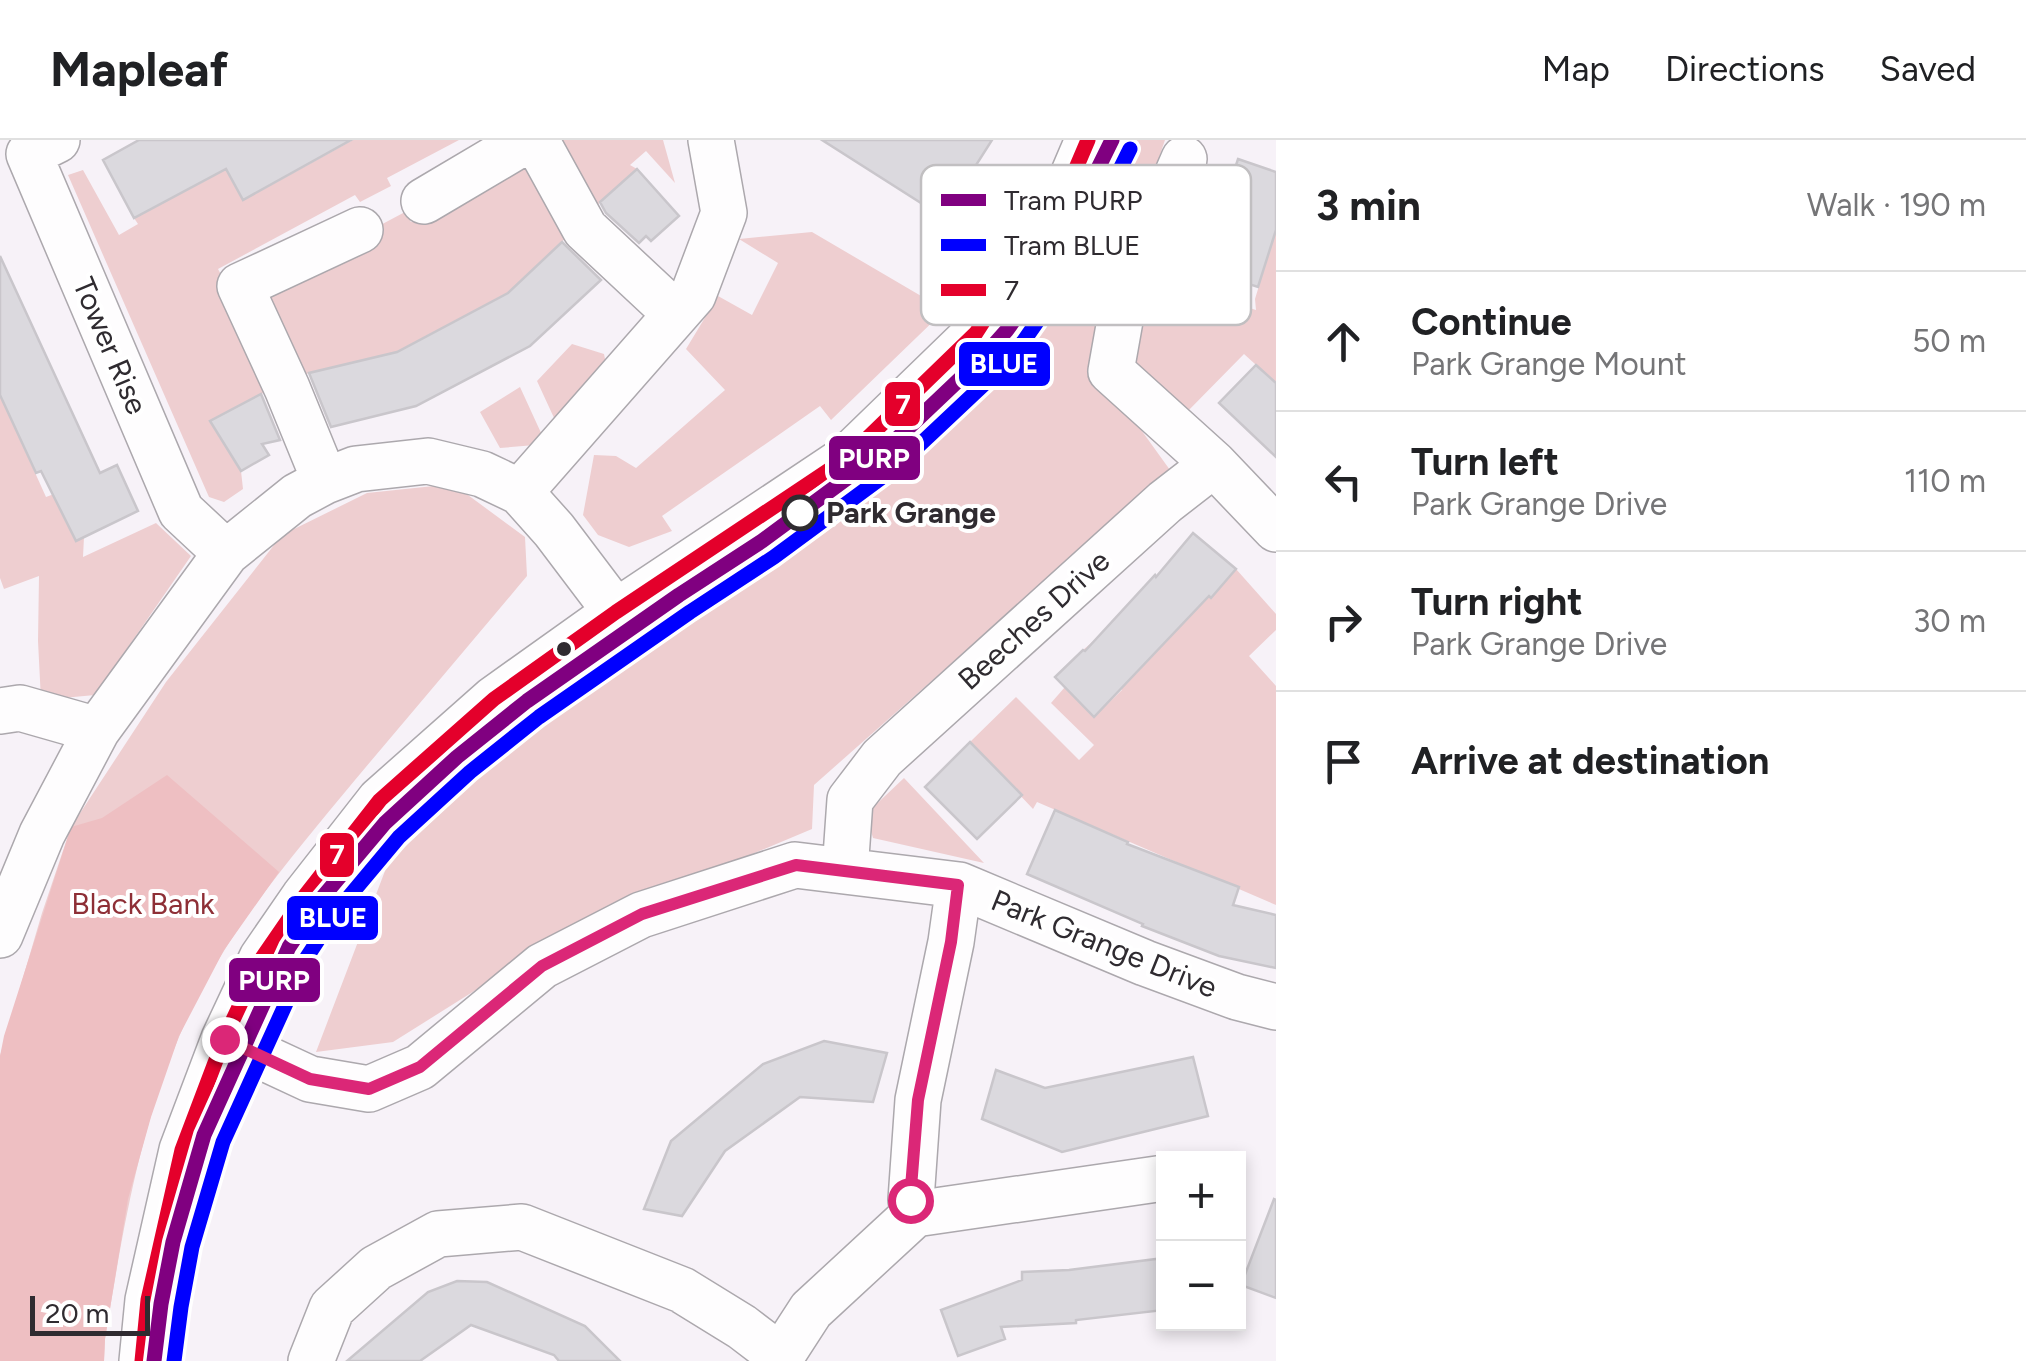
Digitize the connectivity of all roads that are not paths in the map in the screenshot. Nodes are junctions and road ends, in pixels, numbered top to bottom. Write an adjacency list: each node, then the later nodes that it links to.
1 (57, 140): 18 (street, Tower Rise)
2 (527, 140): 9 (street)
3 (536, 140): 11 (street)
4 (711, 140): 11 (street)
5 (1088, 140): 7 (street)
6 (1184, 159): 8 (street)
7 (1077, 165)
8 (1181, 165)
9 (424, 201)
10 (360, 230): 15 (street)
11 (676, 314): 16 (street)
12 (981, 325): 19 (street)
13 (1119, 325): 14 (street)
14 (1214, 464): 17 (street); 22 (street, Beeches Drive)
15 (324, 481): 16 (street); 18 (street)
16 (520, 492): 19 (street)
17 (1276, 530)
18 (226, 553): 21 (street)
19 (616, 612): 26 (street)
20 (0, 711): 21 (street)
21 (98, 730): 24 (street)
22 (845, 871): 23 (street, Park Grange Drive); 26 (street, Park Grange Drive)
23 (958, 885): 25 (street, Park Grange Drive); 28 (street)
24 (0, 935)
25 (1276, 1007)
26 (224, 1039): 30 (street)
27 (1156, 1179): 28 (street)
28 (915, 1214): 29 (street)
29 (779, 1358): 31 (street)
30 (142, 1361)
31 (311, 1361)

